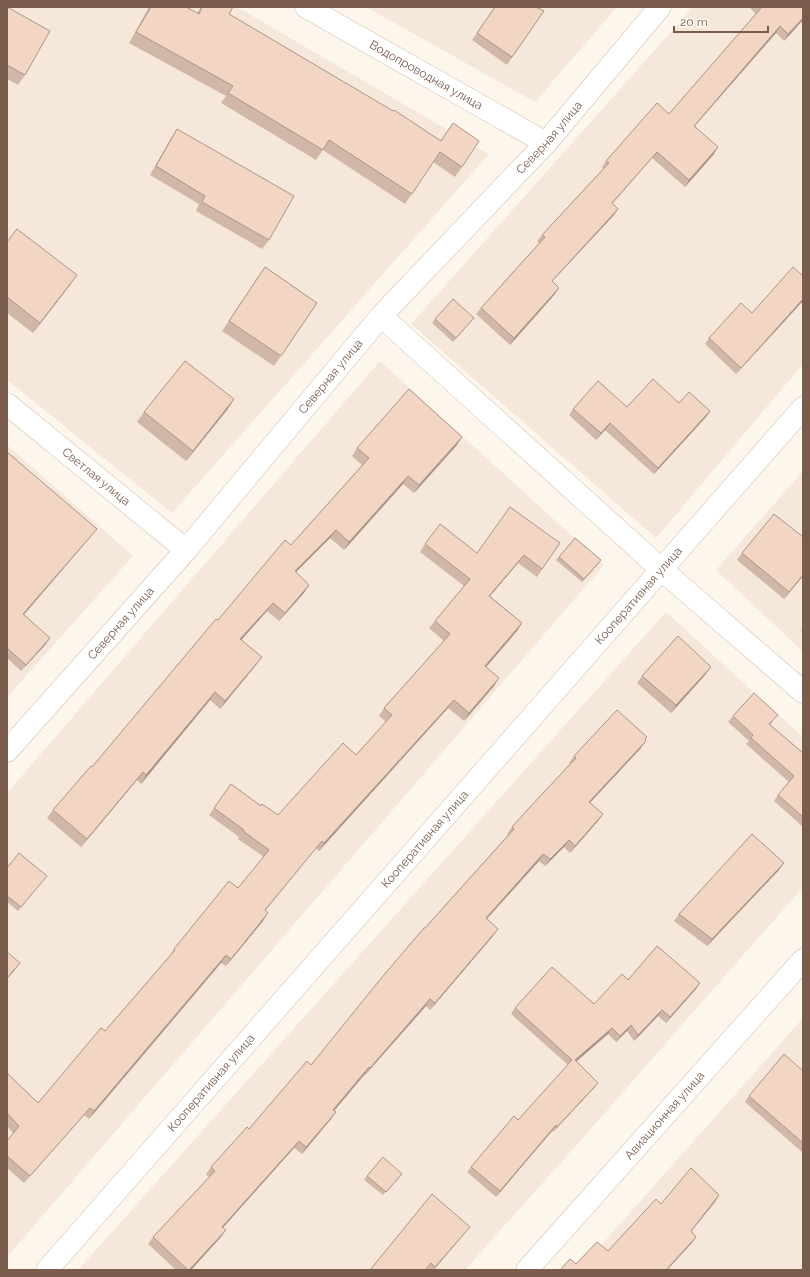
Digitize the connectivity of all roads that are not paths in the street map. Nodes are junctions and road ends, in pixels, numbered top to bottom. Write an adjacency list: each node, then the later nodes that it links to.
1 (306, 7): 3 (street, Водопроводная улица)
2 (660, 7): 3 (street, Северная улица)
3 (546, 143): 4 (street, Северная улица)
4 (381, 316): 7 (street, Северная улица); 8 (street)
5 (7, 404): 7 (street, Светлая улица)
6 (803, 408): 8 (street, Кооперативная улица)
7 (186, 550): 10 (street, Северная улица)
8 (662, 570): 9 (street); 12 (street, Кооперативная улица)
9 (803, 692)
10 (7, 751)
11 (803, 960): 13 (street, Авиационная улица)
12 (47, 1270)
13 (527, 1270)

